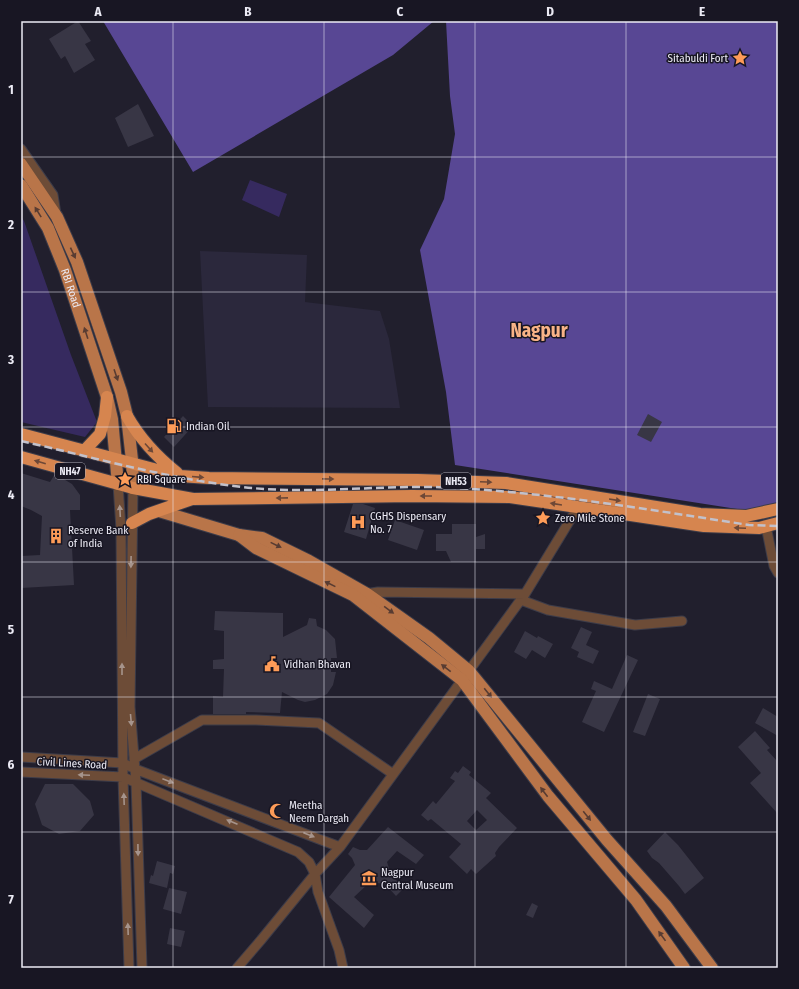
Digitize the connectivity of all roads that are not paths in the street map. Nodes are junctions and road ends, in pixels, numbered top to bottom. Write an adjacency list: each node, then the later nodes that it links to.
1 (21, 149): 4 (street)
2 (21, 164): 4 (main road)
3 (21, 185): 5 (main road, RBI Road, one-way to 3)
4 (57, 217): 6 (main road, one-way to 6)
5 (107, 397): 8 (highway); 10 (main road, RBI Road)
6 (127, 416): 11 (main road); 12 (highway, one-way to 12)
7 (21, 434): 8 (highway, NH47)
8 (84, 451): 10 (highway, NH47)
9 (21, 457): 13 (highway, NH47, one-way to 9)
10 (116, 459): 11 (highway, NH47); 13 (main road, RBI Road)
11 (133, 464): 12 (highway, NH53); 14 (main road)
12 (180, 476): 17 (highway, NH53, one-way to 17)
13 (118, 484): 14 (highway, NH47); 30 (street, one-way to 13)
14 (133, 488): 15 (highway, NH53); 20 (street)
15 (193, 498): 16 (highway, NH53, one-way to 15); 18 (highway)
16 (578, 507): 21 (highway, NH53, one-way to 16); 26 (street)
17 (778, 509)
18 (159, 511): 20 (highway); 22 (main road)
19 (778, 523): 21 (highway, NH53)
20 (132, 524): 31 (street, one-way to 31)
21 (766, 526): 23 (street)
22 (239, 535): 24 (main road, one-way to 24); 25 (main road, one-way to 22)
23 (778, 573)
24 (367, 594): 25 (street); 26 (street); 28 (main road, one-way to 28)
25 (353, 595): 28 (main road, one-way to 25)
26 (523, 597): 27 (street); 28 (street)
27 (682, 621)
28 (465, 675): 33 (street); 36 (main road, one-way to 36); 37 (main road, one-way to 28)
29 (21, 758): 30 (street)
30 (123, 763): 31 (street); 34 (street)
31 (135, 764): 33 (street); 35 (street); 38 (street, one-way to 38)
32 (21, 772): 34 (street, Civil Lines Road, one-way to 32)
33 (393, 774): 38 (street)
34 (123, 777): 35 (street, Civil Lines Road); 40 (street, one-way to 34)
35 (136, 782): 39 (street, Civil Lines Road, one-way to 35); 41 (street, one-way to 41)
36 (570, 794): 37 (main road); 45 (main road, one-way to 45)
37 (555, 804): 44 (main road, one-way to 37)
38 (340, 847): 39 (street)
39 (315, 874): 42 (street); 43 (street)
40 (129, 968)
41 (142, 968)
42 (236, 968)
43 (343, 968)
44 (684, 968)
45 (712, 968)

